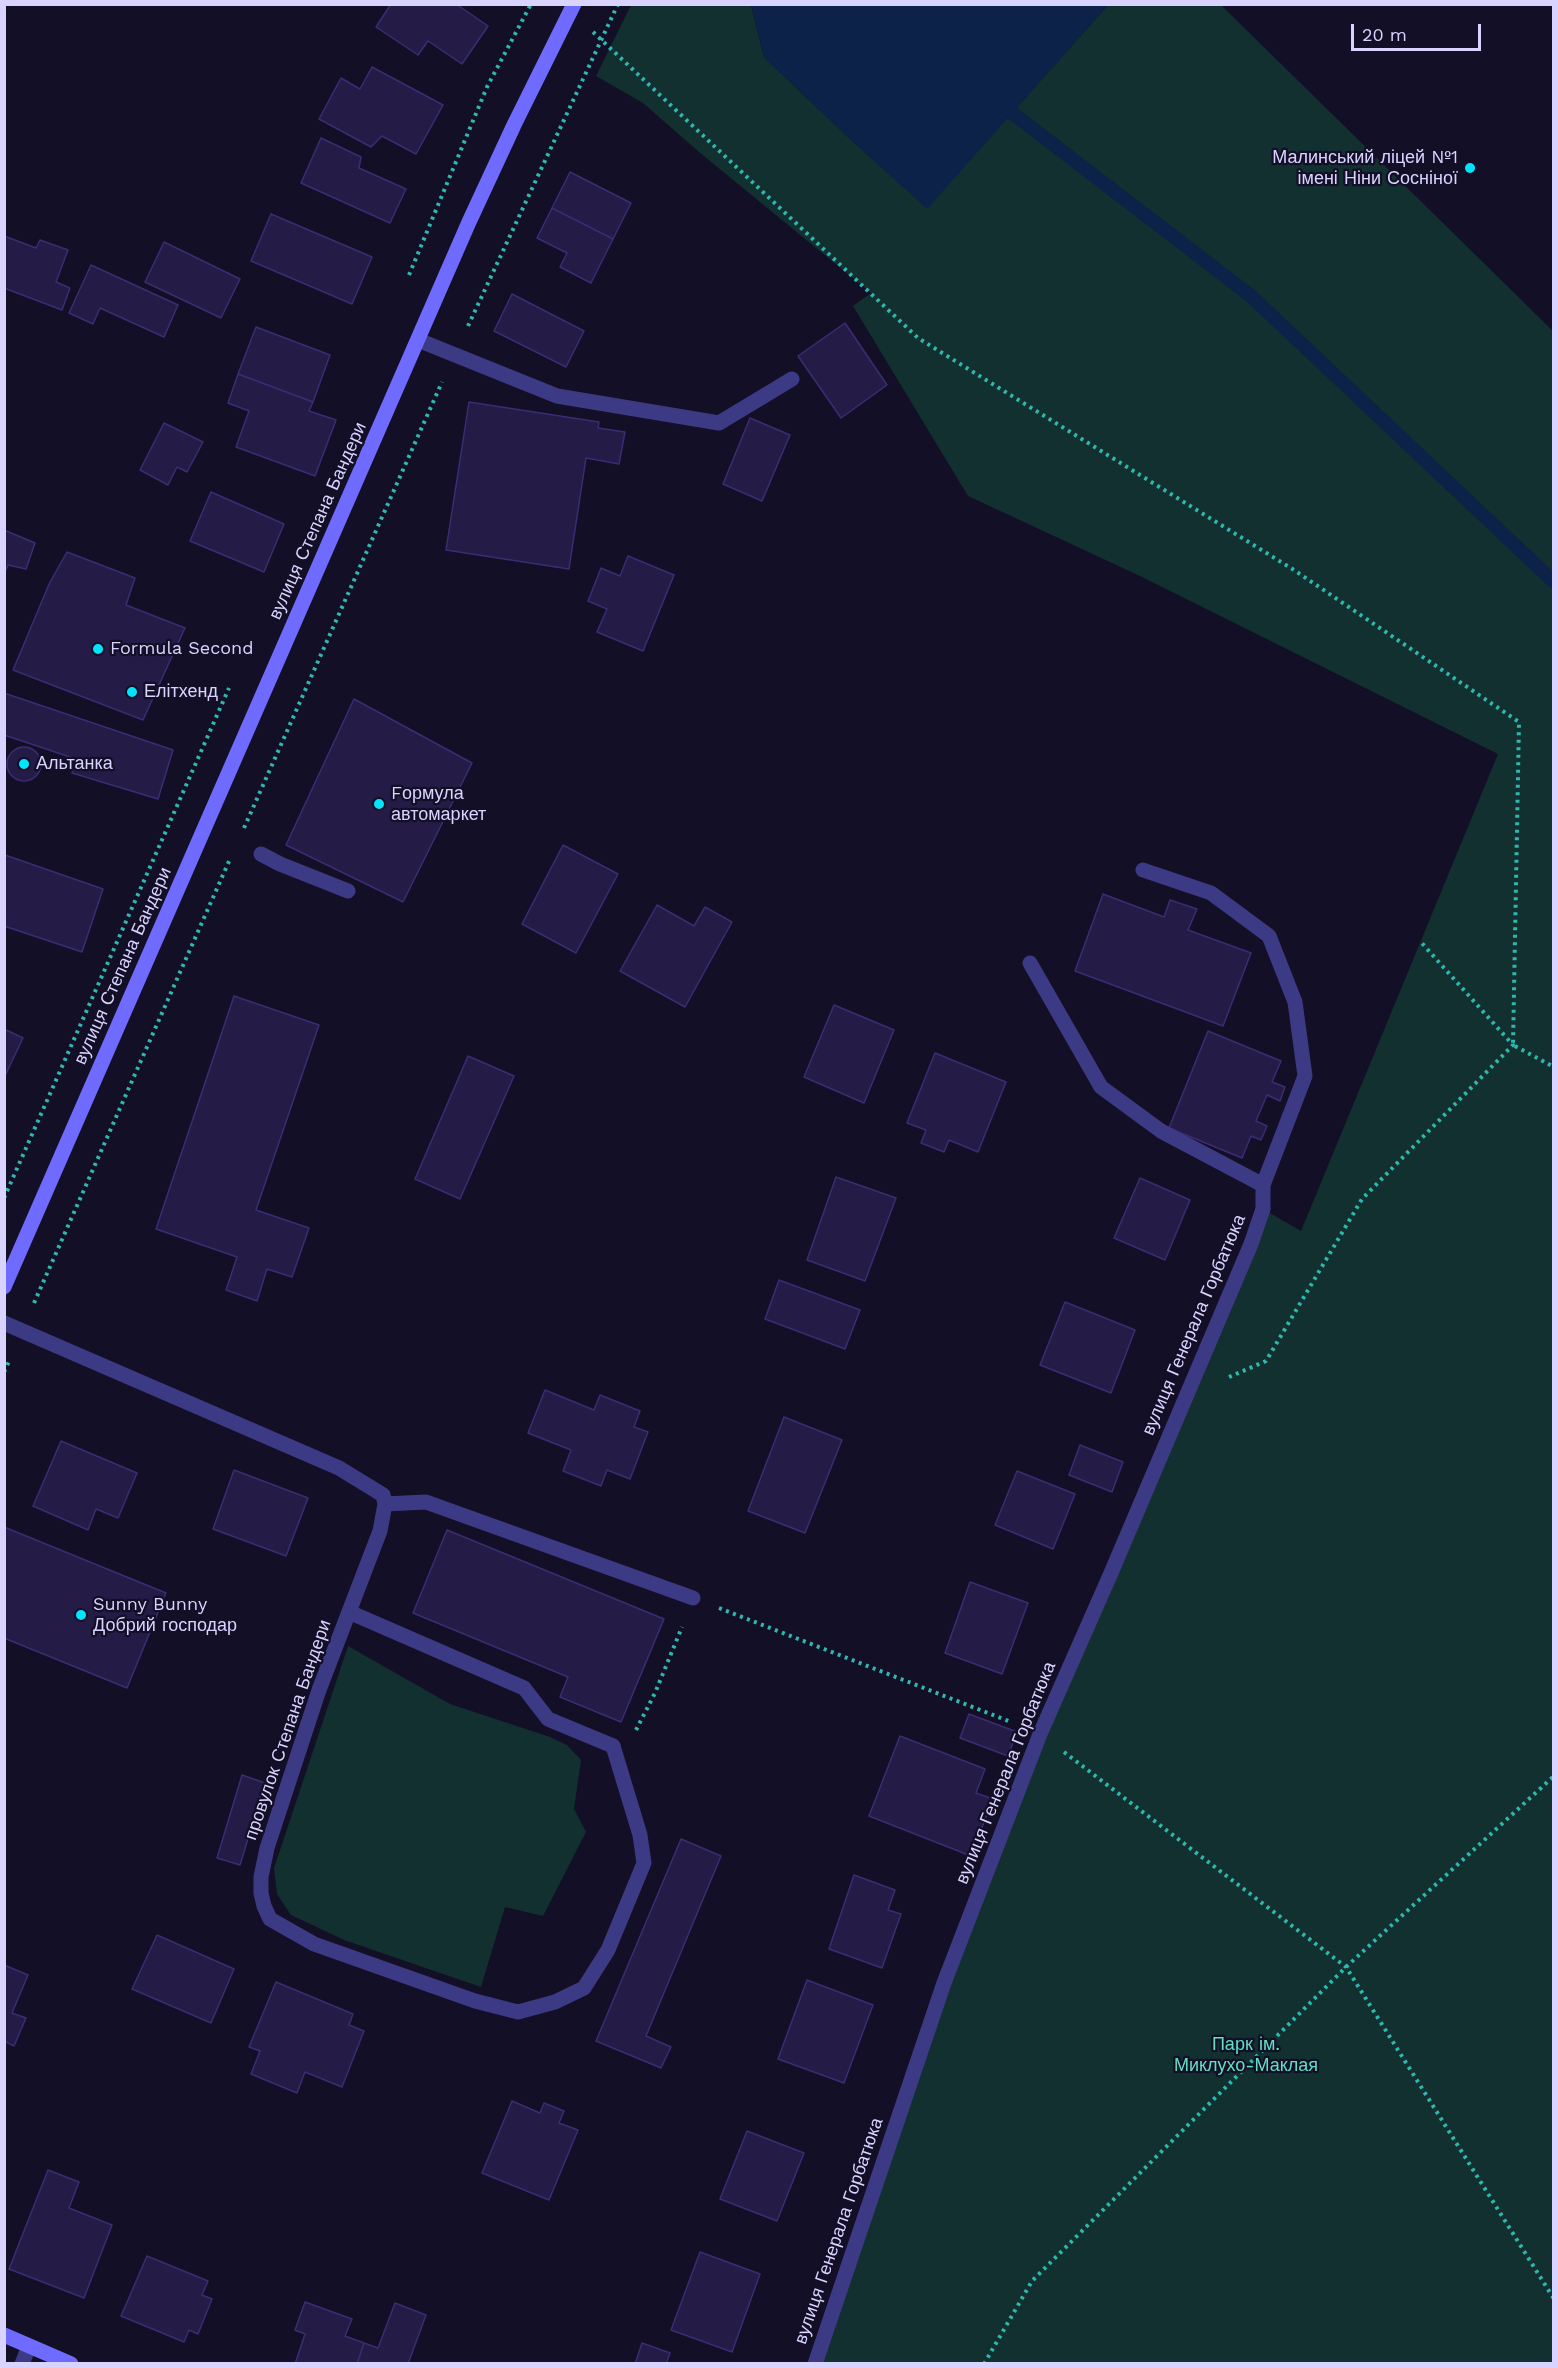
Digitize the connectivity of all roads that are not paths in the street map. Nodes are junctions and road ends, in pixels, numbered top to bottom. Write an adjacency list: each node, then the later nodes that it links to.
1 (572, 7): 2 (street, вулиця Степана Бандери)
2 (418, 340): 3 (street); 9 (street, вулиця Степана Бандери)
3 (792, 379)
4 (261, 854): 6 (street)
5 (1143, 870): 8 (street)
6 (348, 891)
7 (1030, 963): 8 (street)
8 (1263, 1185): 18 (street, вулиця Генерала Горбатюка)
9 (4, 1287)
10 (4, 1323): 11 (street)
11 (385, 1504): 12 (street); 13 (street, провулок Степана Бандери)
12 (693, 1598)
13 (349, 1612): 13 (street, провулок Степана Бандери)
14 (4, 2335): 15 (street)
15 (29, 2346): 16 (street); 17 (street)
16 (22, 2364)
17 (71, 2364)
18 (815, 2364)

